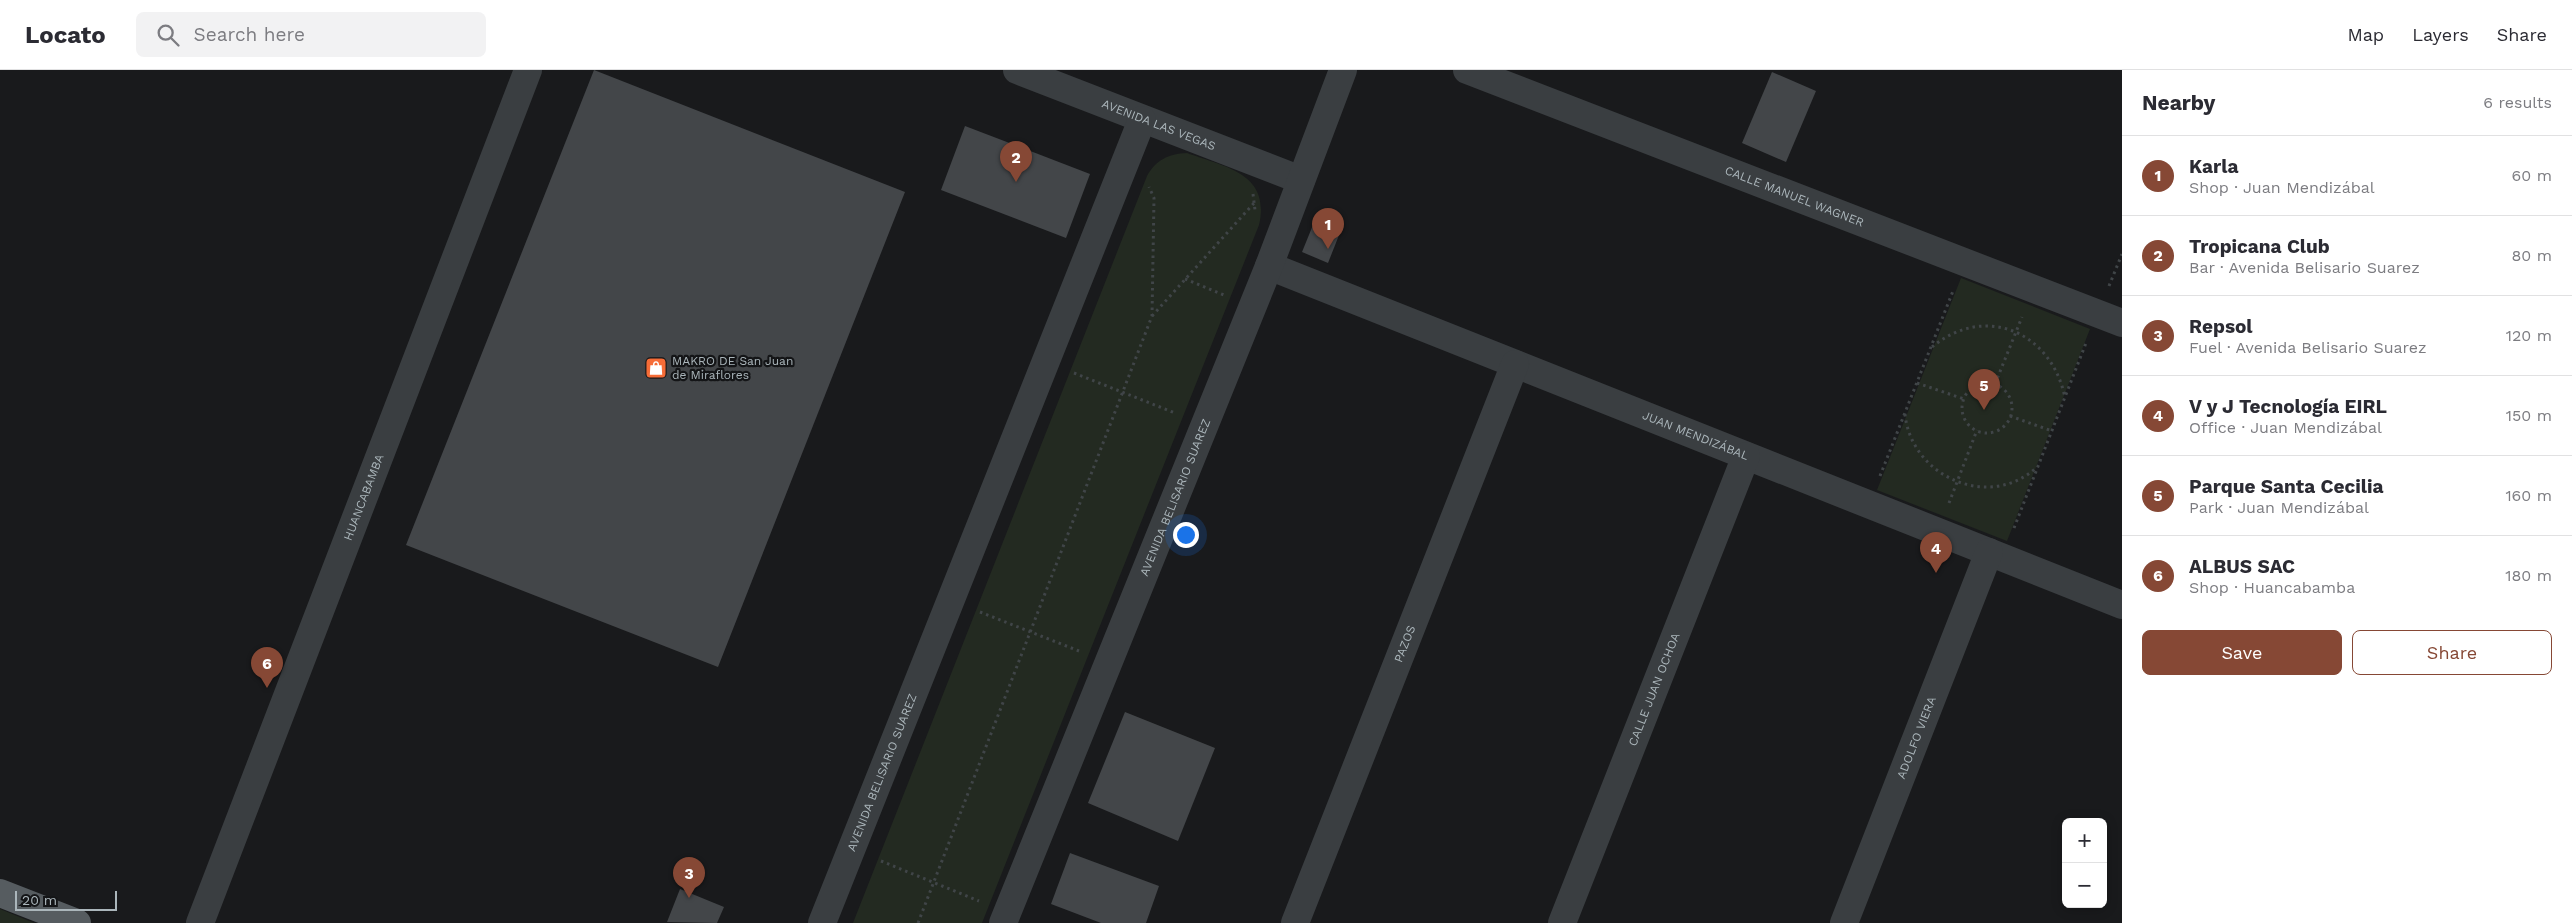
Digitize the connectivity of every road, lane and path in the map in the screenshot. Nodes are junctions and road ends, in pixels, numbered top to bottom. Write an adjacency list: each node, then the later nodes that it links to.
1 (528, 70): 51 (street, HUANCABAMBA)
2 (1017, 70): 5 (street, AVENIDA LAS VEGAS)
3 (1343, 70): 6 (street, AVENIDA BELISARIO SUAREZ)
4 (1466, 70): 11 (street, CALLE MANUEL WAGNER)
5 (1142, 120): 6 (street, AVENIDA LAS VEGAS); 52 (street, AVENIDA BELISARIO SUAREZ)
6 (1301, 180): 12 (street, AVENIDA BELISARIO SUAREZ)
7 (1249, 186): 9 (path)
8 (1145, 191): 16 (path)
9 (1255, 202): 10 (path); 13 (path)
10 (1255, 213)
11 (1964, 262): 14 (street, CALLE MANUEL WAGNER); 19 (path)
12 (1269, 266): 15 (street, AVENIDA BELISARIO SUAREZ); 21 (street, JUAN MENDIZÁBAL)
13 (1185, 279): 15 (path); 16 (path)
14 (2033, 288): 17 (street, CALLE MANUEL WAGNER); 18 (path)
15 (1252, 306): 49 (street, AVENIDA BELISARIO SUAREZ)
16 (1152, 316): 26 (path)
17 (2110, 318): 27 (path)
18 (2016, 332): 19 (path); 25 (path); 27 (path)
19 (1931, 348): 24 (path)
20 (1077, 364): 22 (path)
21 (1515, 364): 34 (street, JUAN MENDIZÁBAL); 54 (street, PAZOS)
22 (1073, 373): 23 (path); 26 (path)
23 (1070, 382)
24 (1917, 383): 28 (path); 29 (path)
25 (1995, 384): 28 (path); 31 (path)
26 (1122, 392): 30 (path); 42 (path)
27 (2065, 398): 33 (path)
28 (1964, 399): 32 (path)
29 (1905, 413): 36 (path); 37 (path)
30 (1178, 414)
31 (2010, 416): 32 (path); 33 (path)
32 (1977, 430): 36 (path)
33 (2052, 432): 35 (path)
34 (1746, 456): 37 (street, JUAN MENDIZÁBAL); 55 (street, CALLE JUAN OCHOA)
35 (2038, 467): 36 (path); 39 (path)
36 (1957, 482): 38 (path)
37 (1868, 504): 38 (street, JUAN MENDIZÁBAL)
38 (1938, 532): 39 (street, JUAN MENDIZÁBAL)
39 (1996, 555): 41 (street, JUAN MENDIZÁBAL); 56 (street, ADOLFO VIERA)
40 (983, 603): 42 (path)
41 (2122, 605)
42 (1030, 632): 43 (path); 47 (path)
43 (1084, 653)
44 (884, 852): 45 (path)
45 (880, 861): 46 (path); 47 (path)
46 (877, 870)
47 (934, 882): 49 (path); 53 (path)
48 (0, 893): 50 (main road)
49 (994, 913)
50 (77, 923)
51 (200, 923)
52 (822, 923)
53 (918, 923)
54 (1294, 923)
55 (1562, 923)
56 (1844, 923)

